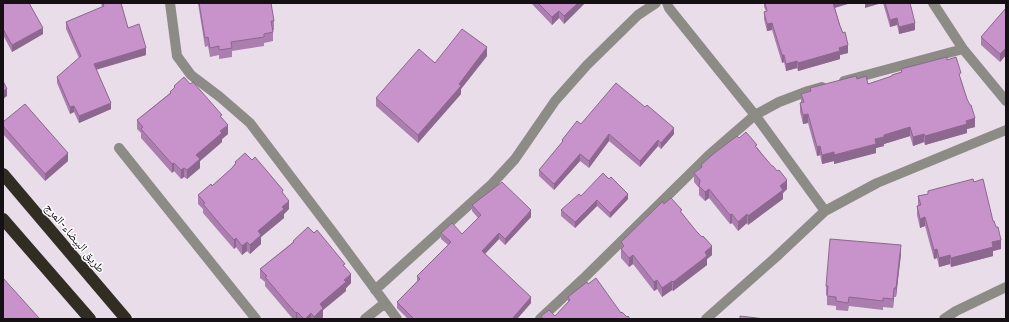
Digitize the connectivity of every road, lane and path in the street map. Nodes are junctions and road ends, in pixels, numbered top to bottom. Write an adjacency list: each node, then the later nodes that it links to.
1 (170, 3): 14 (street)
2 (656, 3): 14 (street)
3 (667, 3): 7 (street)
4 (933, 3): 5 (street)
5 (963, 49): 6 (street); 7 (street)
6 (1006, 101)
7 (754, 115): 11 (street); 21 (street)
8 (1006, 130): 11 (street)
9 (119, 148): 18 (street)
10 (3, 174): 17 (highway, طريق البيضاء-المرج)
11 (825, 211): 22 (street)
12 (3, 219): 16 (highway)
13 (1006, 287): 23 (street)
14 (375, 290): 15 (street)
15 (385, 304): 19 (street); 20 (street)
16 (89, 319)
17 (126, 319)
18 (256, 319)
19 (365, 319)
20 (397, 319)
21 (540, 319)
22 (706, 319)
23 (944, 319)

